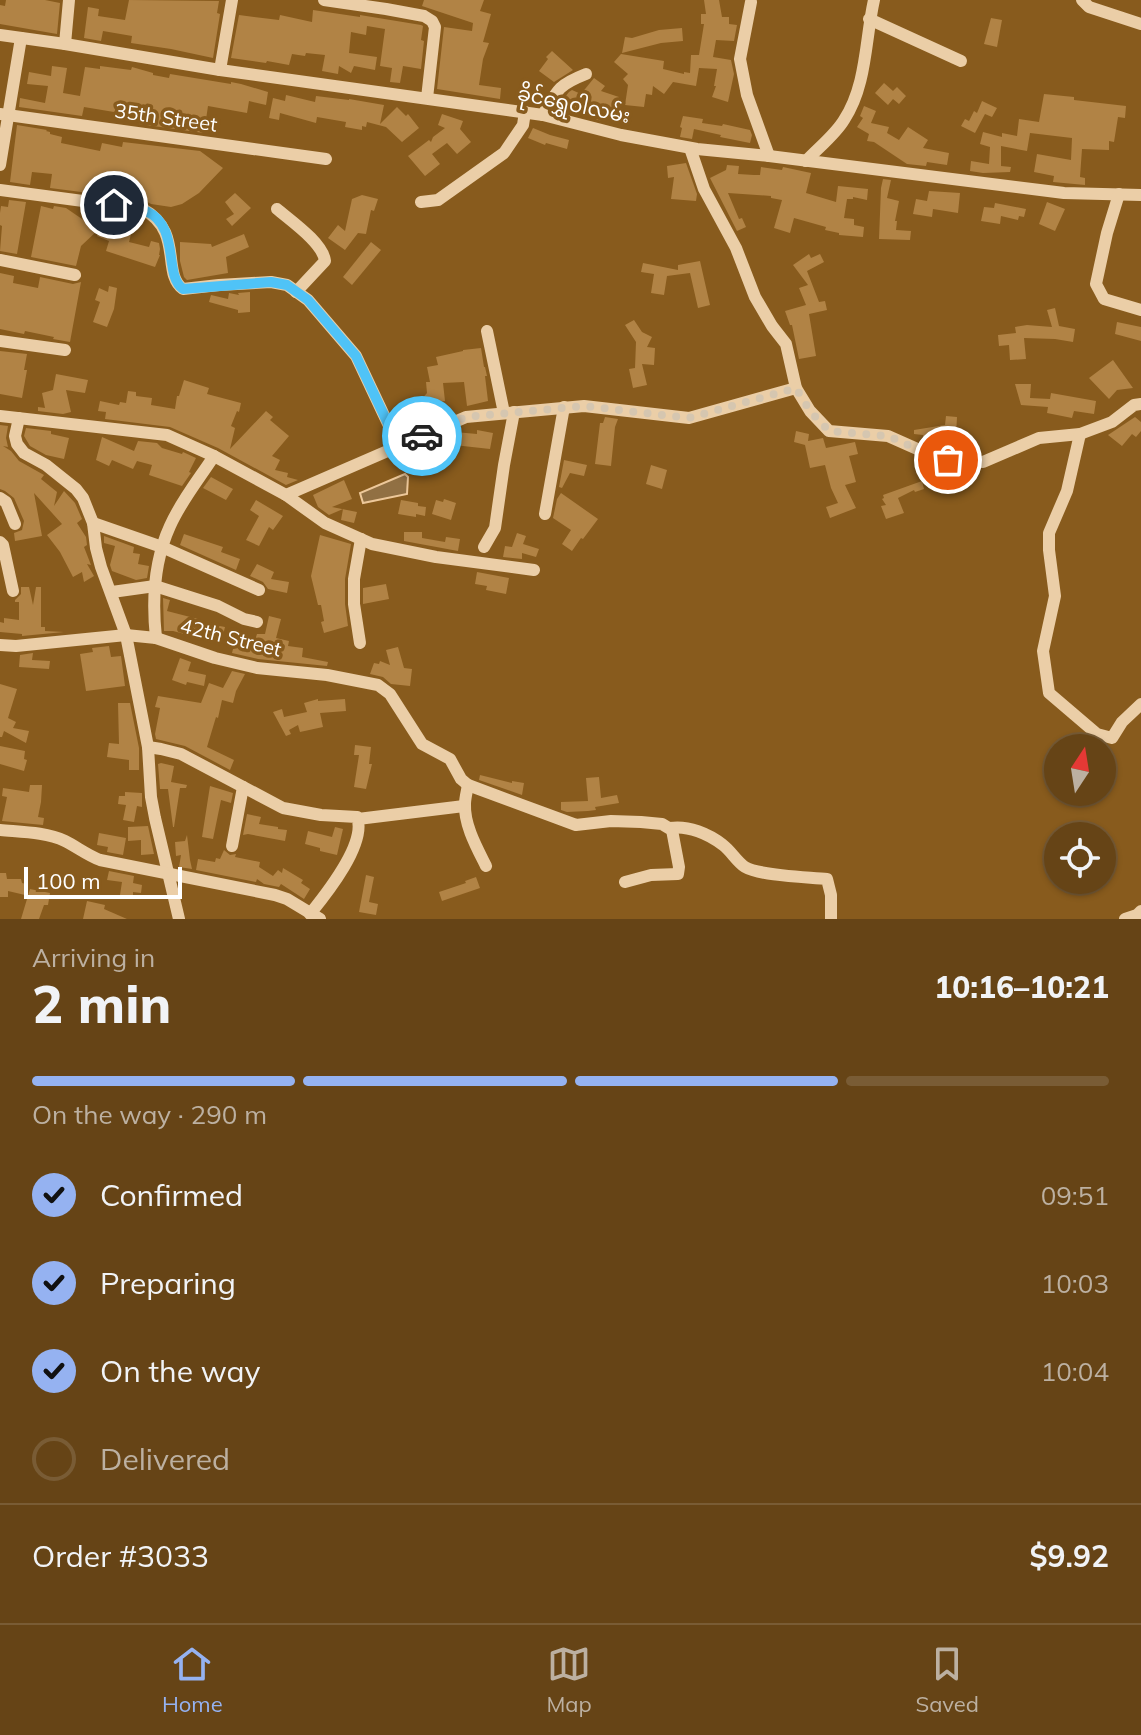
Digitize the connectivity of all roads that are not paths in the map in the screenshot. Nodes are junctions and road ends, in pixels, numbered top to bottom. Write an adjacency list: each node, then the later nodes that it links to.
1 (69, 0): 12 (street)
2 (232, 0): 14 (street)
3 (324, 0): 7 (street)
4 (874, 0): 8 (street)
5 (1082, 0): 9 (street)
6 (751, 2): 21 (street)
7 (390, 4): 16 (street)
8 (869, 19): 13 (street); 23 (street)
9 (1141, 24)
10 (0, 35): 11 (street, ခိုင်ရွှေဝါလမ်း)
11 (21, 38): 12 (street, ခိုင်ရွှေဝါလမ်း); 18 (street)
12 (65, 44): 14 (street, ခိုင်ရွှေဝါလမ်း)
13 (961, 61)
14 (220, 70): 16 (street, ခိုင်ရွှေဝါလမ်း)
15 (586, 74): 19 (street)
16 (427, 98): 17 (street, ခိုင်ရွှေဝါလမ်း)
17 (525, 112): 19 (street, ခိုင်ရွှေဝါလမ်း); 28 (street)
18 (4, 114): 22 (street, 35th Street); 24 (street)
19 (543, 115): 20 (street, ခိုင်ရွှေဝါလမ်း)
20 (690, 148): 21 (street, ခိုင်ရွှေဝါလမ်း); 37 (street)
21 (769, 156): 23 (street, ခိုင်ရွှေဝါလမ်း)
22 (326, 159)
23 (806, 161): 26 (street, ခိုင်ရွှေဝါလမ်း)
24 (0, 165)
25 (0, 190): 32 (street)
26 (1119, 194): 27 (street, ခိုင်ရွှေဝါလမ်း); 33 (street)
27 (1141, 195)
28 (421, 202)
29 (277, 209): 32 (street)
30 (0, 260): 31 (street)
31 (75, 275)
32 (296, 292): 44 (street)
33 (1141, 310)
34 (487, 331): 40 (street)
35 (0, 341): 36 (street)
36 (65, 350)
37 (796, 388): 39 (street); 43 (street)
38 (1141, 404): 43 (street)
39 (564, 407): 40 (street); 48 (street)
40 (509, 413): 44 (street); 54 (street)
41 (0, 416): 42 (street)
42 (19, 418): 45 (street); 49 (street)
43 (1080, 434): 65 (street)
44 (399, 447): 46 (street)
45 (214, 456): 46 (street); 53 (street)
46 (286, 495): 51 (street)
47 (0, 498): 50 (street)
48 (545, 514)
49 (93, 523): 53 (street); 59 (street)
50 (15, 524)
51 (361, 539): 55 (street); 63 (street)
52 (0, 542): 58 (street)
53 (162, 547): 56 (street); 57 (street)
54 (484, 547)
55 (534, 570)
56 (155, 586): 59 (street); 60 (street); 62 (street)
57 (259, 590)
58 (13, 591)
59 (112, 592): 61 (street)
60 (257, 622)
61 (126, 635): 62 (street, 42th Street); 64 (street, 42th Street); 66 (street)
62 (156, 638): 67 (street, 42th Street)
63 (360, 643)
64 (0, 645)
65 (1141, 704)
66 (148, 747): 68 (street); 75 (street)
67 (468, 785): 69 (street); 71 (street)
68 (243, 787): 70 (street); 73 (street)
69 (464, 806): 70 (street); 74 (street)
70 (358, 819): 78 (street)
71 (670, 828): 76 (street); 80 (street)
72 (0, 830): 75 (street)
73 (232, 846)
74 (486, 866)
75 (168, 874): 78 (street); 79 (street)
76 (625, 882)
77 (1141, 911): 81 (street)
78 (315, 916)
79 (179, 919)
80 (831, 919)
81 (1125, 919)

